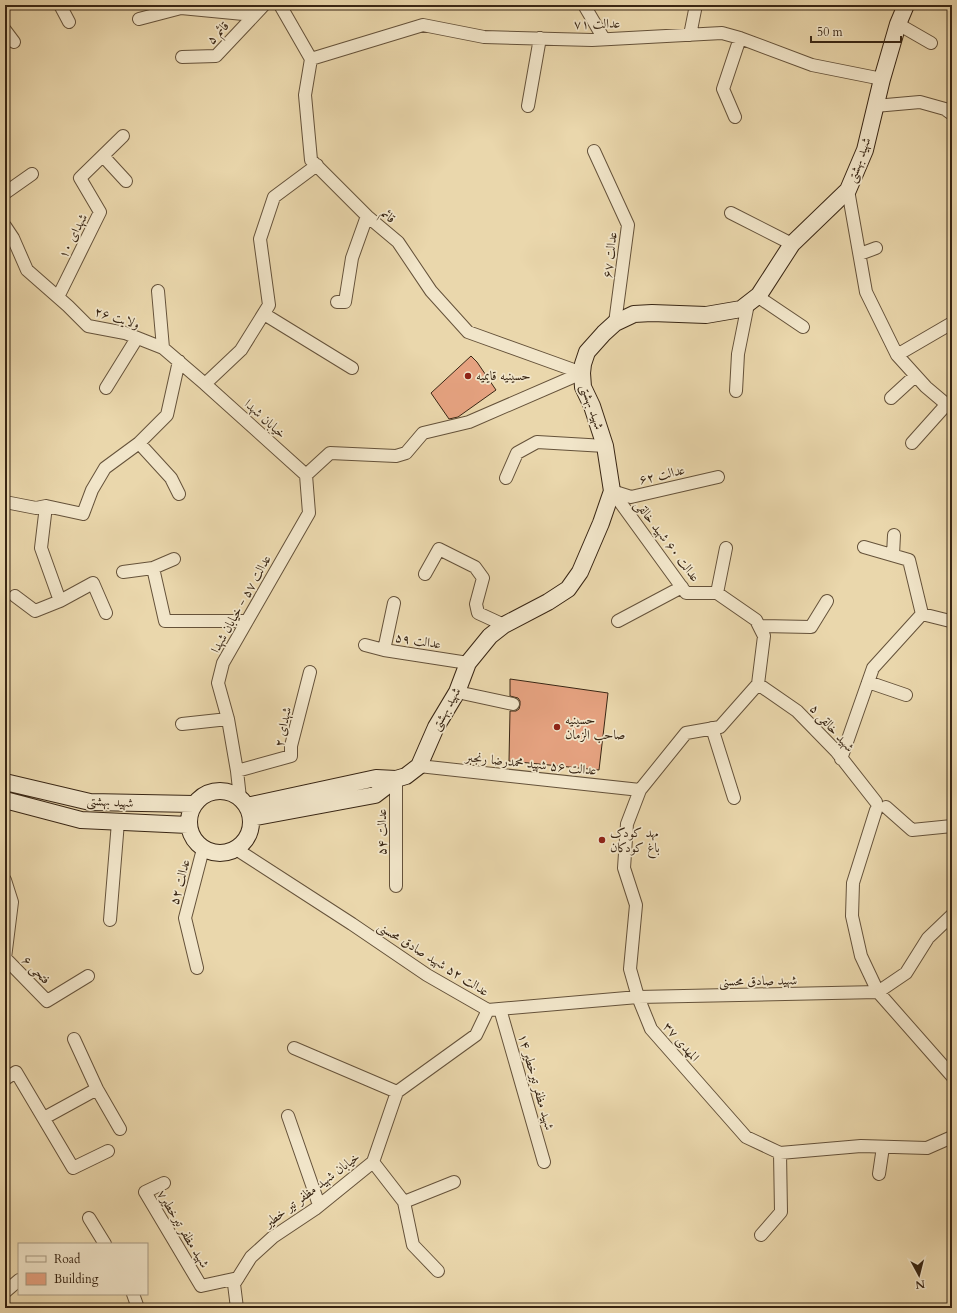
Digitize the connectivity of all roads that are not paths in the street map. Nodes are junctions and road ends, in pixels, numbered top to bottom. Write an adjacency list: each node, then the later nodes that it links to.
1 (60, 5): 9 (street)
2 (264, 5): 7 (street, قائم ۵)
3 (280, 5): 19 (street)
4 (584, 5): 15 (street)
5 (696, 5): 12 (street)
6 (906, 5): 10 (main road, شهید بهشتی)
7 (254, 15): 8 (street); 18 (street, قائم ۵)
8 (139, 20)
9 (69, 22)
10 (898, 24): 17 (street); 20 (main road, شهید بهشتی)
11 (5, 30): 16 (street)
12 (690, 35): 14 (street, عدالت ۷۱); 15 (street, عدالت ۷۱)
13 (540, 38): 15 (street, عدالت ۷۱); 19 (street, عدالت ۷۱); 21 (street)
14 (740, 38): 20 (street, عدالت ۷۱); 24 (street)
15 (604, 39)
16 (14, 42)
17 (931, 43)
18 (182, 57)
19 (311, 59): 28 (street, قائم)
20 (882, 79): 22 (main road, شهید بهشتی)
21 (528, 106)
22 (875, 106): 23 (street); 31 (main road, شهید بهشتی)
23 (952, 114)
24 (735, 117)
25 (123, 136): 27 (street, شهدای ۱۰)
26 (594, 151): 44 (street, عدالت ۶۷)
27 (103, 156): 30 (street); 40 (street, شهدای ۱۰)
28 (317, 165): 34 (street, قائم); 43 (street)
29 (32, 174): 32 (street)
30 (126, 180)
31 (848, 190): 36 (main road, شهید بهشتی); 38 (street)
32 (5, 193)
33 (731, 213): 36 (street)
34 (367, 216): 42 (street); 52 (street, قائم)
35 (5, 226): 40 (street, ولایت ۲۶)
36 (792, 244): 41 (main road, شهید بهشتی)
37 (876, 248): 38 (street)
38 (860, 254): 49 (street)
39 (158, 291): 48 (street)
40 (58, 297): 47 (street, ولایت ۲۶)
41 (752, 300): 44 (main road, شهید بهشتی); 46 (street); 56 (street)
42 (337, 302)
43 (264, 314): 51 (street); 54 (street)
44 (615, 322): 52 (main road, شهید بهشتی)
45 (952, 323): 49 (street)
46 (803, 327)
47 (137, 338): 48 (street, ولایت ۲۶); 55 (street)
48 (163, 348): 50 (street, ولایت ۲۶)
49 (897, 355): 53 (street)
50 (179, 361): 54 (street, ولایت ۲۶); 59 (street)
51 (352, 368)
52 (582, 373): 61 (main road, شهید بهشتی); 62 (street)
53 (915, 376): 57 (street); 58 (street)
54 (205, 384): 62 (street, خیابان شهدا)
55 (106, 388)
56 (736, 391)
57 (891, 398)
58 (949, 407): 60 (street)
59 (139, 443): 66 (street); 68 (street)
60 (912, 443)
61 (605, 446): 64 (street); 65 (main road, شهید بهشتی)
62 (306, 475): 86 (street, عدالت ۵۷ - خیابان شهدا)
63 (718, 477): 65 (street, عدالت ۶۲)
64 (506, 478)
65 (612, 491): 77 (street, عدالت ۶۰ شهید خالقی); 88 (main road, شهید بهشتی)
66 (178, 494)
67 (5, 502): 68 (street)
68 (46, 506): 80 (street)
69 (894, 535): 72 (street)
70 (864, 547): 72 (street)
71 (726, 548): 78 (street)
72 (893, 555): 84 (street)
73 (174, 559): 74 (street)
74 (153, 568): 75 (street); 86 (street)
75 (123, 572)
76 (425, 574): 88 (street)
77 (682, 587): 78 (street, عدالت ۶۰ شهید خالقی); 87 (street)
78 (717, 593): 89 (street)
79 (16, 596): 80 (street)
80 (60, 601): 83 (street)
81 (827, 601): 89 (street)
82 (394, 603): 91 (street)
83 (106, 613)
84 (922, 614): 85 (street); 94 (street)
85 (952, 619)
86 (247, 621): 99 (street, عدالت ۵۷ - خیابان شهدا)
87 (618, 621)
88 (504, 625): 92 (main road, شهید بهشتی)
89 (759, 626): 95 (street)
90 (365, 645): 91 (street, عدالت ۵۹)
91 (384, 650): 92 (street, عدالت ۵۹)
92 (468, 663): 96 (main road, شهید بهشتی)
93 (310, 672): 104 (street, شهدای ۲)
94 (868, 682): 97 (street); 102 (street)
95 (758, 684): 101 (street); 102 (street, شهید خالقی ۵)
96 (458, 692): 98 (street); 103 (main road, شهید بهشتی)
97 (906, 695)
98 (513, 704)
99 (228, 719): 100 (street); 104 (street, عدالت ۵۷ - خیابان شهدا)
100 (182, 724)
101 (712, 728): 107 (street, المهدی ۳۷); 108 (street)
102 (841, 759): 111 (street, شهید خالقی ۵)
103 (419, 766): 105 (main road); 107 (street, عدالت ۵۶ شهید محمدرضا رنجبر)
104 (237, 771): 112 (street, عدالت ۵۷ - خیابان شهدا)
105 (396, 778): 112 (main road); 119 (street, عدالت ۵۴)
106 (5, 782): 110 (main road, شهید بهشتی)
107 (640, 790): 126 (street, المهدی ۳۷)
108 (734, 798)
109 (5, 800): 113 (main road, شهید بهشتی)
110 (194, 804): 112 (main road); 114 (main road)
111 (879, 806): 115 (street, شهید خالقی ۵); 125 (street)
112 (246, 807): 117 (main road)
113 (118, 822): 114 (main road, شهید بهشتی); 121 (street)
114 (188, 825): 116 (main road)
115 (952, 826)
116 (203, 849): 117 (main road); 123 (street, عدالت ۵۲)
117 (236, 849): 128 (street, عدالت ۵۲ شهید صادق محسنی)
118 (5, 880): 122 (street)
119 (396, 886)
120 (952, 915): 125 (street)
121 (110, 920)
122 (5, 958): 124 (street, فتحی ۶)
123 (197, 968)
124 (88, 976)
125 (878, 992): 126 (street, شهید صادق محسنی); 131 (street)
126 (638, 997): 127 (street, عدالت ۵۲ شهید صادق محسنی); 141 (street, المهدی ۳۷)
127 (500, 1009): 128 (street, عدالت ۵۲ شهید صادق محسنی); 143 (street, شهید مظفر تیرخطیر ۱۴)
128 (488, 1010): 134 (street)
129 (74, 1039): 133 (street)
130 (294, 1048): 134 (street)
131 (952, 1076)
132 (5, 1079): 136 (street)
133 (97, 1089): 136 (street); 137 (street)
134 (397, 1092): 142 (street, خیابان شهید مظفر تیر خطیر)
135 (288, 1116): 148 (street)
136 (44, 1118): 140 (street)
137 (120, 1129)
138 (952, 1137): 139 (street, المهدی ۳۷)
139 (882, 1147): 141 (street, المهدی ۳۷); 144 (street)
140 (108, 1151)
141 (780, 1153): 150 (street)
142 (373, 1162): 147 (street); 148 (street, خیابان شهید مظفر تیر خطیر)
143 (544, 1162)
144 (880, 1174)
145 (454, 1182): 147 (street)
146 (164, 1183): 153 (street, شهید مظفر تیرخطیر۷)
147 (404, 1202): 152 (street)
148 (320, 1205): 153 (street, خیابان شهید مظفر تیر خطیر)
149 (89, 1218): 151 (street)
150 (762, 1235)
151 (105, 1243)
152 (438, 1271)
153 (238, 1278): 158 (street, خیابان شهید مظفر تیر خطیر)
154 (18, 1281): 155 (street)
155 (5, 1292)
156 (133, 1295): 157 (street)
157 (138, 1308)
158 (237, 1308)

